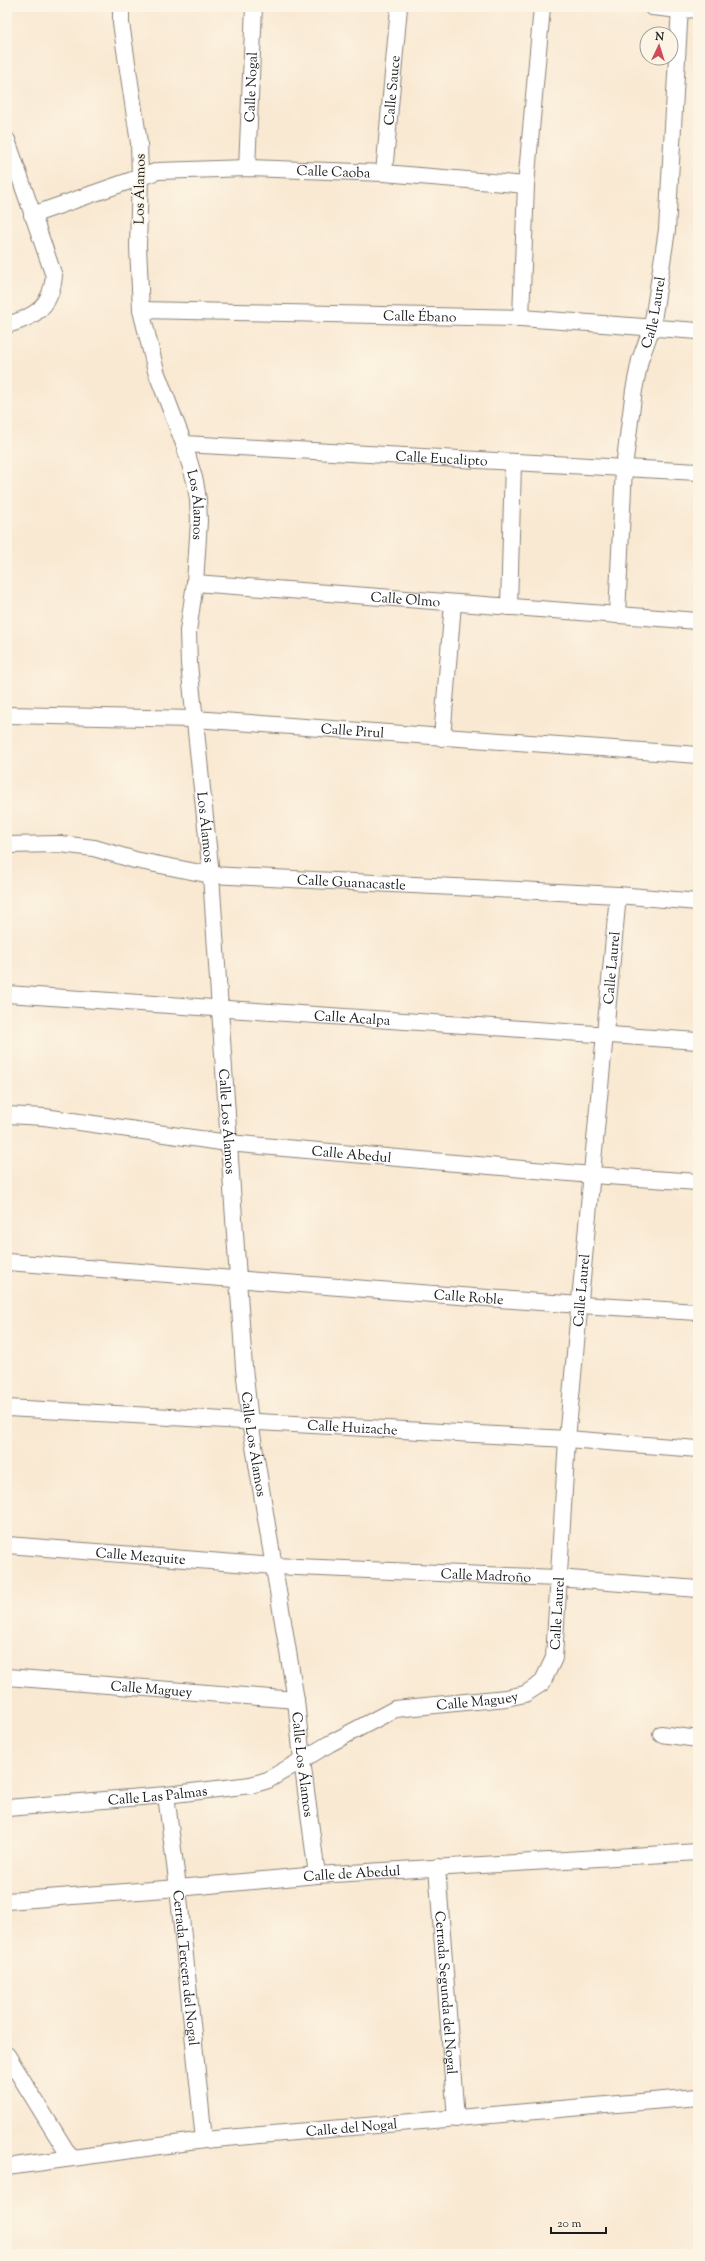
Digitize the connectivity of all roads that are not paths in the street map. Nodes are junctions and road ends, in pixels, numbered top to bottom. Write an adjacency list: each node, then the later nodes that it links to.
1 (121, 7): 11 (street, Los Álamos)
2 (254, 7): 9 (street, Calle Nogal)
3 (399, 7): 10 (street, Calle Sauce)
4 (542, 7): 12 (street)
5 (652, 7): 6 (street)
6 (680, 8): 7 (street); 17 (street, Calle Laurel)
7 (698, 9)
8 (7, 140): 13 (street)
9 (247, 168): 10 (street, Calle Caoba); 11 (street, Calle Caoba)
10 (384, 173): 12 (street, Calle Caoba)
11 (140, 176): 13 (street, Calle Caoba); 14 (street, Los Álamos)
12 (526, 185): 15 (street)
13 (32, 215): 16 (street)
14 (141, 310): 15 (street, Calle Ébano); 19 (street, Los Álamos)
15 (521, 318): 17 (street, Calle Ébano)
16 (7, 325)
17 (652, 327): 18 (street, Calle Ébano); 21 (street, Calle Laurel)
18 (698, 331)
19 (184, 444): 20 (street, Calle Eucalipto); 23 (street, Los Álamos)
20 (513, 464): 21 (street, Calle Eucalipto); 25 (street)
21 (624, 467): 22 (street, Calle Eucalipto); 26 (street, Calle Laurel)
22 (698, 472)
23 (195, 583): 24 (street, Calle Olmo); 29 (street, Los Álamos)
24 (453, 603): 25 (street, Calle Olmo); 30 (street)
25 (509, 607): 26 (street, Calle Olmo)
26 (617, 615): 27 (street, Calle Olmo)
27 (698, 621)
28 (7, 715): 29 (street, Calle Pirul)
29 (194, 719): 30 (street, Calle Pirul); 33 (street, Los Álamos)
30 (442, 738): 31 (street, Calle Pirul)
31 (698, 755)
32 (7, 845): 33 (street, Calle Guanacastle)
33 (211, 875): 34 (street, Calle Guanacastle); 37 (street, Los Álamos)
34 (618, 895): 35 (street, Calle Guanacastle); 38 (street, Calle Laurel)
35 (698, 902)
36 (7, 994): 37 (street, Calle Acalpa)
37 (222, 1010): 38 (street, Calle Acalpa); 41 (street, Calle Los Álamos)
38 (605, 1035): 39 (street, Calle Acalpa); 42 (street, Calle Laurel)
39 (698, 1041)
40 (7, 1115): 41 (street, Calle Abedul)
41 (228, 1143): 42 (street, Calle Abedul); 45 (street, Calle Los Álamos)
42 (592, 1175): 43 (street, Calle Abedul); 46 (street, Calle Laurel)
43 (698, 1182)
44 (7, 1262): 45 (street, Calle Roble)
45 (239, 1280): 46 (street, Calle Roble); 49 (street, Calle Los Álamos)
46 (580, 1305): 47 (street, Calle Roble); 50 (street, Calle Laurel)
47 (698, 1312)
48 (7, 1408): 49 (street, Calle Huizache)
49 (250, 1422): 50 (street, Calle Huizache); 53 (street, Calle Los Álamos)
50 (567, 1438): 51 (street, Calle Huizache); 54 (street, Calle Laurel)
51 (698, 1449)
52 (7, 1545): 53 (street, Calle Mezquite)
53 (274, 1566): 54 (street, Calle Madroño); 58 (street, Calle Los Álamos)
54 (558, 1578): 55 (street, Calle Madroño); 57 (street, Calle Laurel)
55 (698, 1589)
56 (7, 1677): 58 (street, Calle Maguey)
57 (542, 1683): 61 (street, Calle Maguey)
58 (296, 1700): 61 (street, Calle Los Álamos)
59 (661, 1734): 60 (street)
60 (698, 1739)
61 (302, 1760): 62 (street, Calle Las Palmas); 66 (street, Calle Los Álamos)
62 (166, 1795): 63 (street, Calle Las Palmas); 67 (street, Cerrada Tercera del Nogal)
63 (7, 1808)
64 (698, 1852): 65 (street, Calle de Abedul)
65 (437, 1867): 66 (street, Calle de Abedul); 71 (street, Cerrada Segunda del Nogal)
66 (317, 1875): 67 (street, Calle de Abedul)
67 (178, 1888): 68 (street, Calle de Abedul); 72 (street, Cerrada Tercera del Nogal)
68 (7, 1900)
69 (7, 2054): 73 (street)
70 (698, 2097): 71 (street, Calle del Nogal)
71 (456, 2119): 72 (street, Calle del Nogal)
72 (204, 2140): 73 (street, Calle del Nogal)
73 (70, 2157): 74 (street, Calle del Nogal)
74 (7, 2167)

